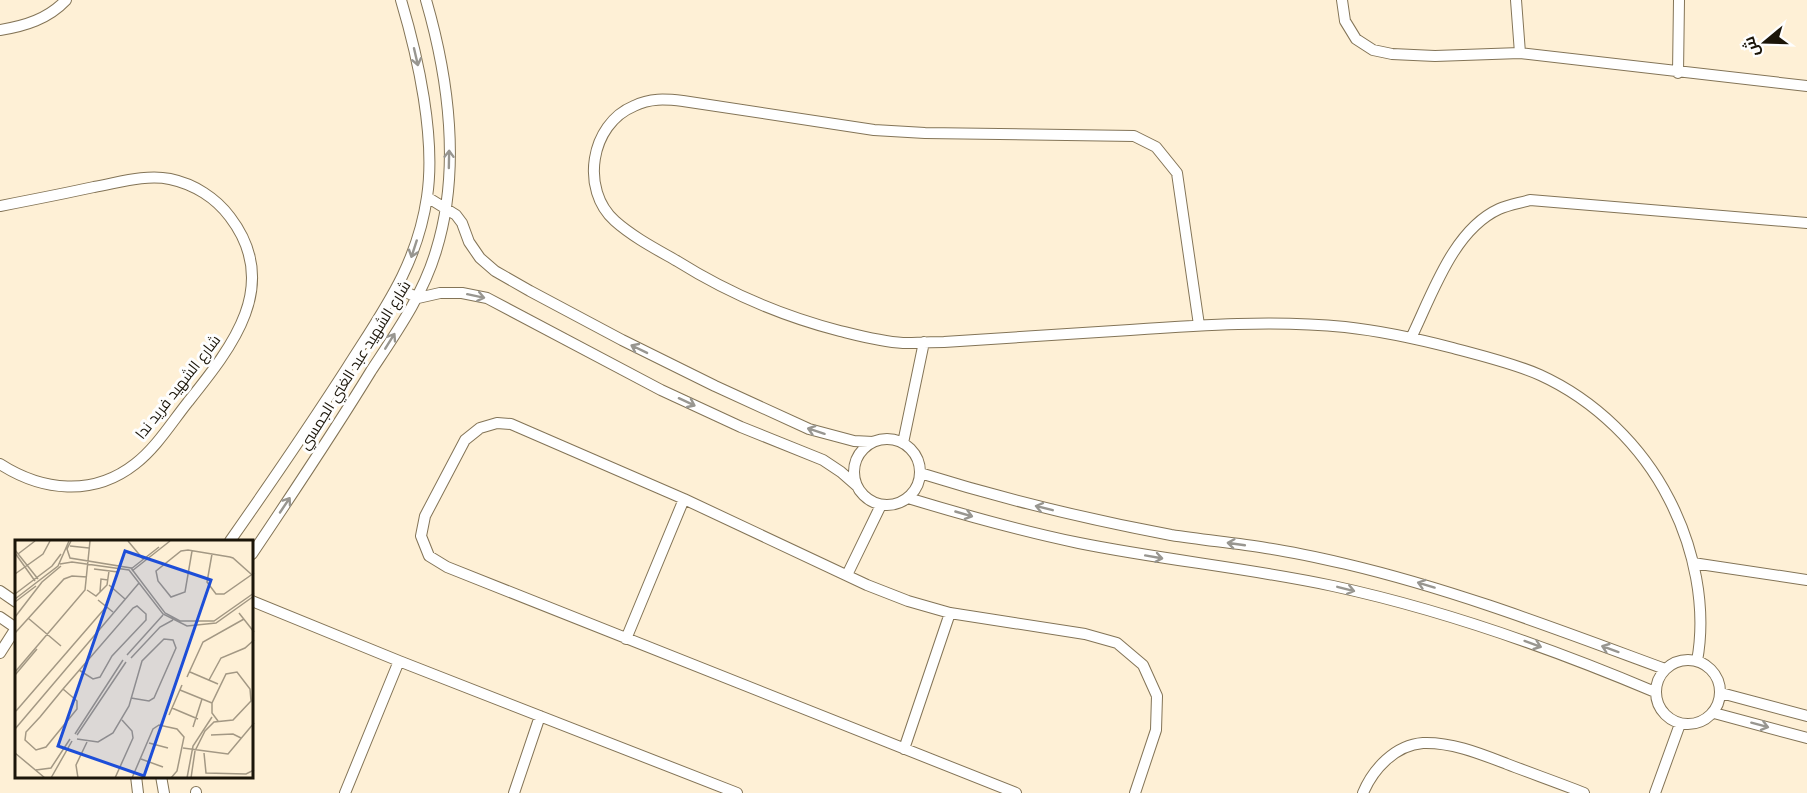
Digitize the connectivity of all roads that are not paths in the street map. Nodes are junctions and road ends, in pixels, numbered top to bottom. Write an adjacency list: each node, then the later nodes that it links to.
1 (66, 0): 7 (street)
2 (401, 0): 11 (street, شارع الشهيد عبد الغني الجمسي, one-way to 11)
3 (426, 0): 13 (street, شارع الشهيد عبد الغني الجمسي, one-way to 3)
4 (1342, 0): 8 (street)
5 (1516, 0): 8 (street)
6 (1679, 0): 9 (street)
7 (0, 30)
8 (1520, 53): 9 (street)
9 (1678, 73): 10 (street)
10 (1807, 86)
11 (428, 197): 13 (street); 15 (street, شارع الشهيد عبد الغني الجمسي, one-way to 15)
12 (0, 206): 22 (street, شارع الشهيد فريد ندا)
13 (446, 208): 16 (street, شارع الشهيد عبد الغني الجمسي); 20 (street, one-way to 13)
14 (1807, 223): 18 (street)
15 (398, 288): 16 (street); 28 (street, شارع الشهيد عبد الغني الجمسي)
16 (418, 297): 24 (street, one-way to 24); 29 (street, شارع الشهيد عبد الغني الجمسي, one-way to 16)
17 (1199, 325): 18 (street); 19 (street); 19 (street)
18 (1411, 338): 30 (street)
19 (924, 342): 21 (street)
20 (873, 442): 21 (street); 24 (street)
21 (903, 443): 23 (street)
22 (0, 464)
23 (920, 473): 25 (street); 44 (street, one-way to 23)
24 (857, 486): 27 (street)
25 (908, 498): 27 (street); 45 (street, one-way to 45)
26 (684, 499): 31 (street); 40 (street); 40 (street)
27 (881, 505): 31 (street)
28 (231, 540)
29 (254, 551)
30 (1693, 562): 32 (street); 42 (street)
31 (847, 575): 36 (street)
32 (1807, 580)
33 (0, 591): 34 (street)
34 (15, 601)
35 (254, 602): 43 (street)
36 (950, 613): 52 (street); 61 (street)
37 (0, 617): 38 (street)
38 (15, 627)
39 (15, 630): 41 (street)
40 (626, 639): 52 (street)
41 (0, 653)
42 (1697, 661): 44 (street); 46 (street)
43 (399, 662): 48 (street); 58 (street)
44 (1665, 669): 45 (street)
45 (1656, 692): 50 (street)
46 (1721, 693): 47 (street); 49 (street)
47 (1713, 713): 50 (street); 51 (street, one-way to 51)
48 (540, 716): 55 (street); 59 (street)
49 (1807, 716)
50 (1680, 724): 64 (street)
51 (1807, 738)
52 (904, 749): 60 (street)
53 (136, 778): 56 (street)
54 (161, 778): 57 (street)
55 (516, 792)
56 (138, 793)
57 (164, 793)
58 (345, 793)
59 (737, 793)
60 (1016, 793)
61 (1135, 793)
62 (1363, 793): 63 (street)
63 (1584, 793)
64 (1655, 793)

